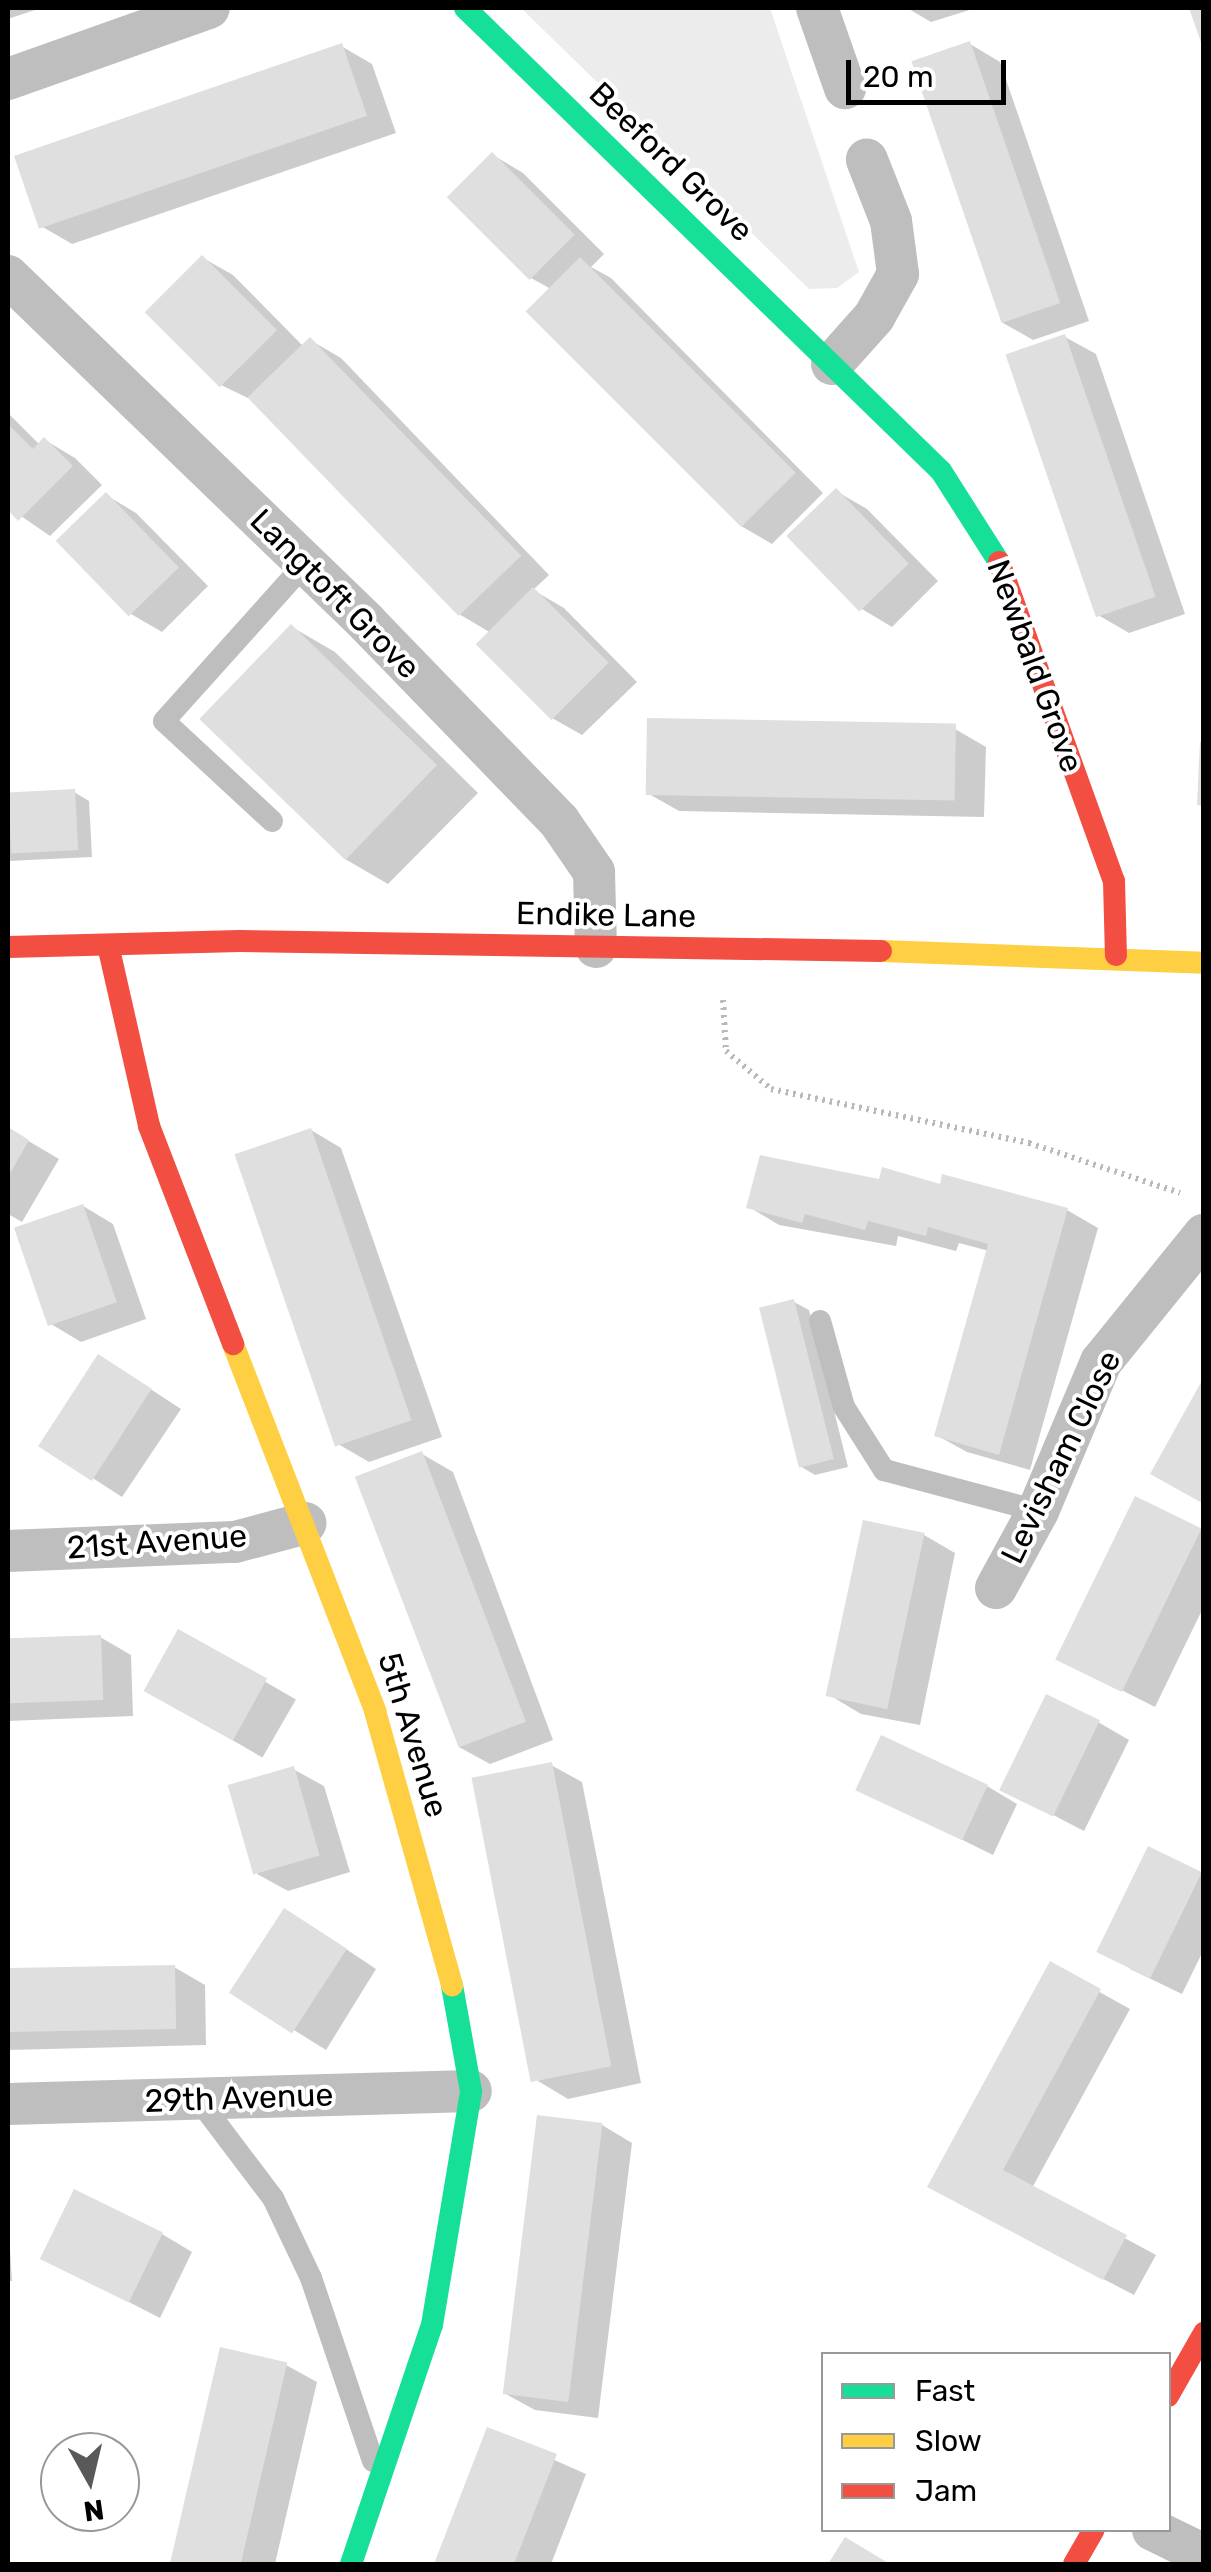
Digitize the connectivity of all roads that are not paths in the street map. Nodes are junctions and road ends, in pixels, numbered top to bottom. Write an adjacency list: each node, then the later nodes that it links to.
1 (209, 8): 4 (street)
2 (465, 8): 8 (street, Beeford Grove)
3 (817, 8): 5 (street)
4 (8, 79)
5 (845, 88)
6 (866, 160): 8 (street)
7 (8, 276): 9 (street, Langtoft Grove)
8 (832, 364): 14 (street, Newbald Grove)
9 (305, 564): 10 (lane); 13 (street, Langtoft Grove)
10 (272, 821)
11 (108, 945): 12 (street, Endike Lane); 13 (street, Endike Lane); 19 (street, 5th Avenue)
12 (8, 947)
13 (596, 947): 14 (street, Endike Lane)
14 (1116, 955): 15 (street, Endike Lane)
15 (1204, 962)
16 (1196, 1215): 18 (street, Levisham Close)
17 (820, 1321): 18 (lane)
18 (1038, 1511): 21 (street, Levisham Close)
19 (306, 1522): 20 (street, 21st Avenue); 22 (street, 5th Avenue)
20 (8, 1552)
21 (996, 1588)
22 (471, 2091): 23 (street, 29th Avenue); 27 (street, 5th Avenue)
23 (198, 2099): 24 (street, 29th Avenue); 27 (lane)
24 (8, 2104)
25 (1204, 2334): 26 (street)
26 (1171, 2391)
27 (378, 2484): 31 (street, 5th Avenue)
28 (1093, 2532): 32 (street)
29 (1157, 2532): 30 (street)
30 (1204, 2555)
31 (351, 2564)
32 (1074, 2564)

